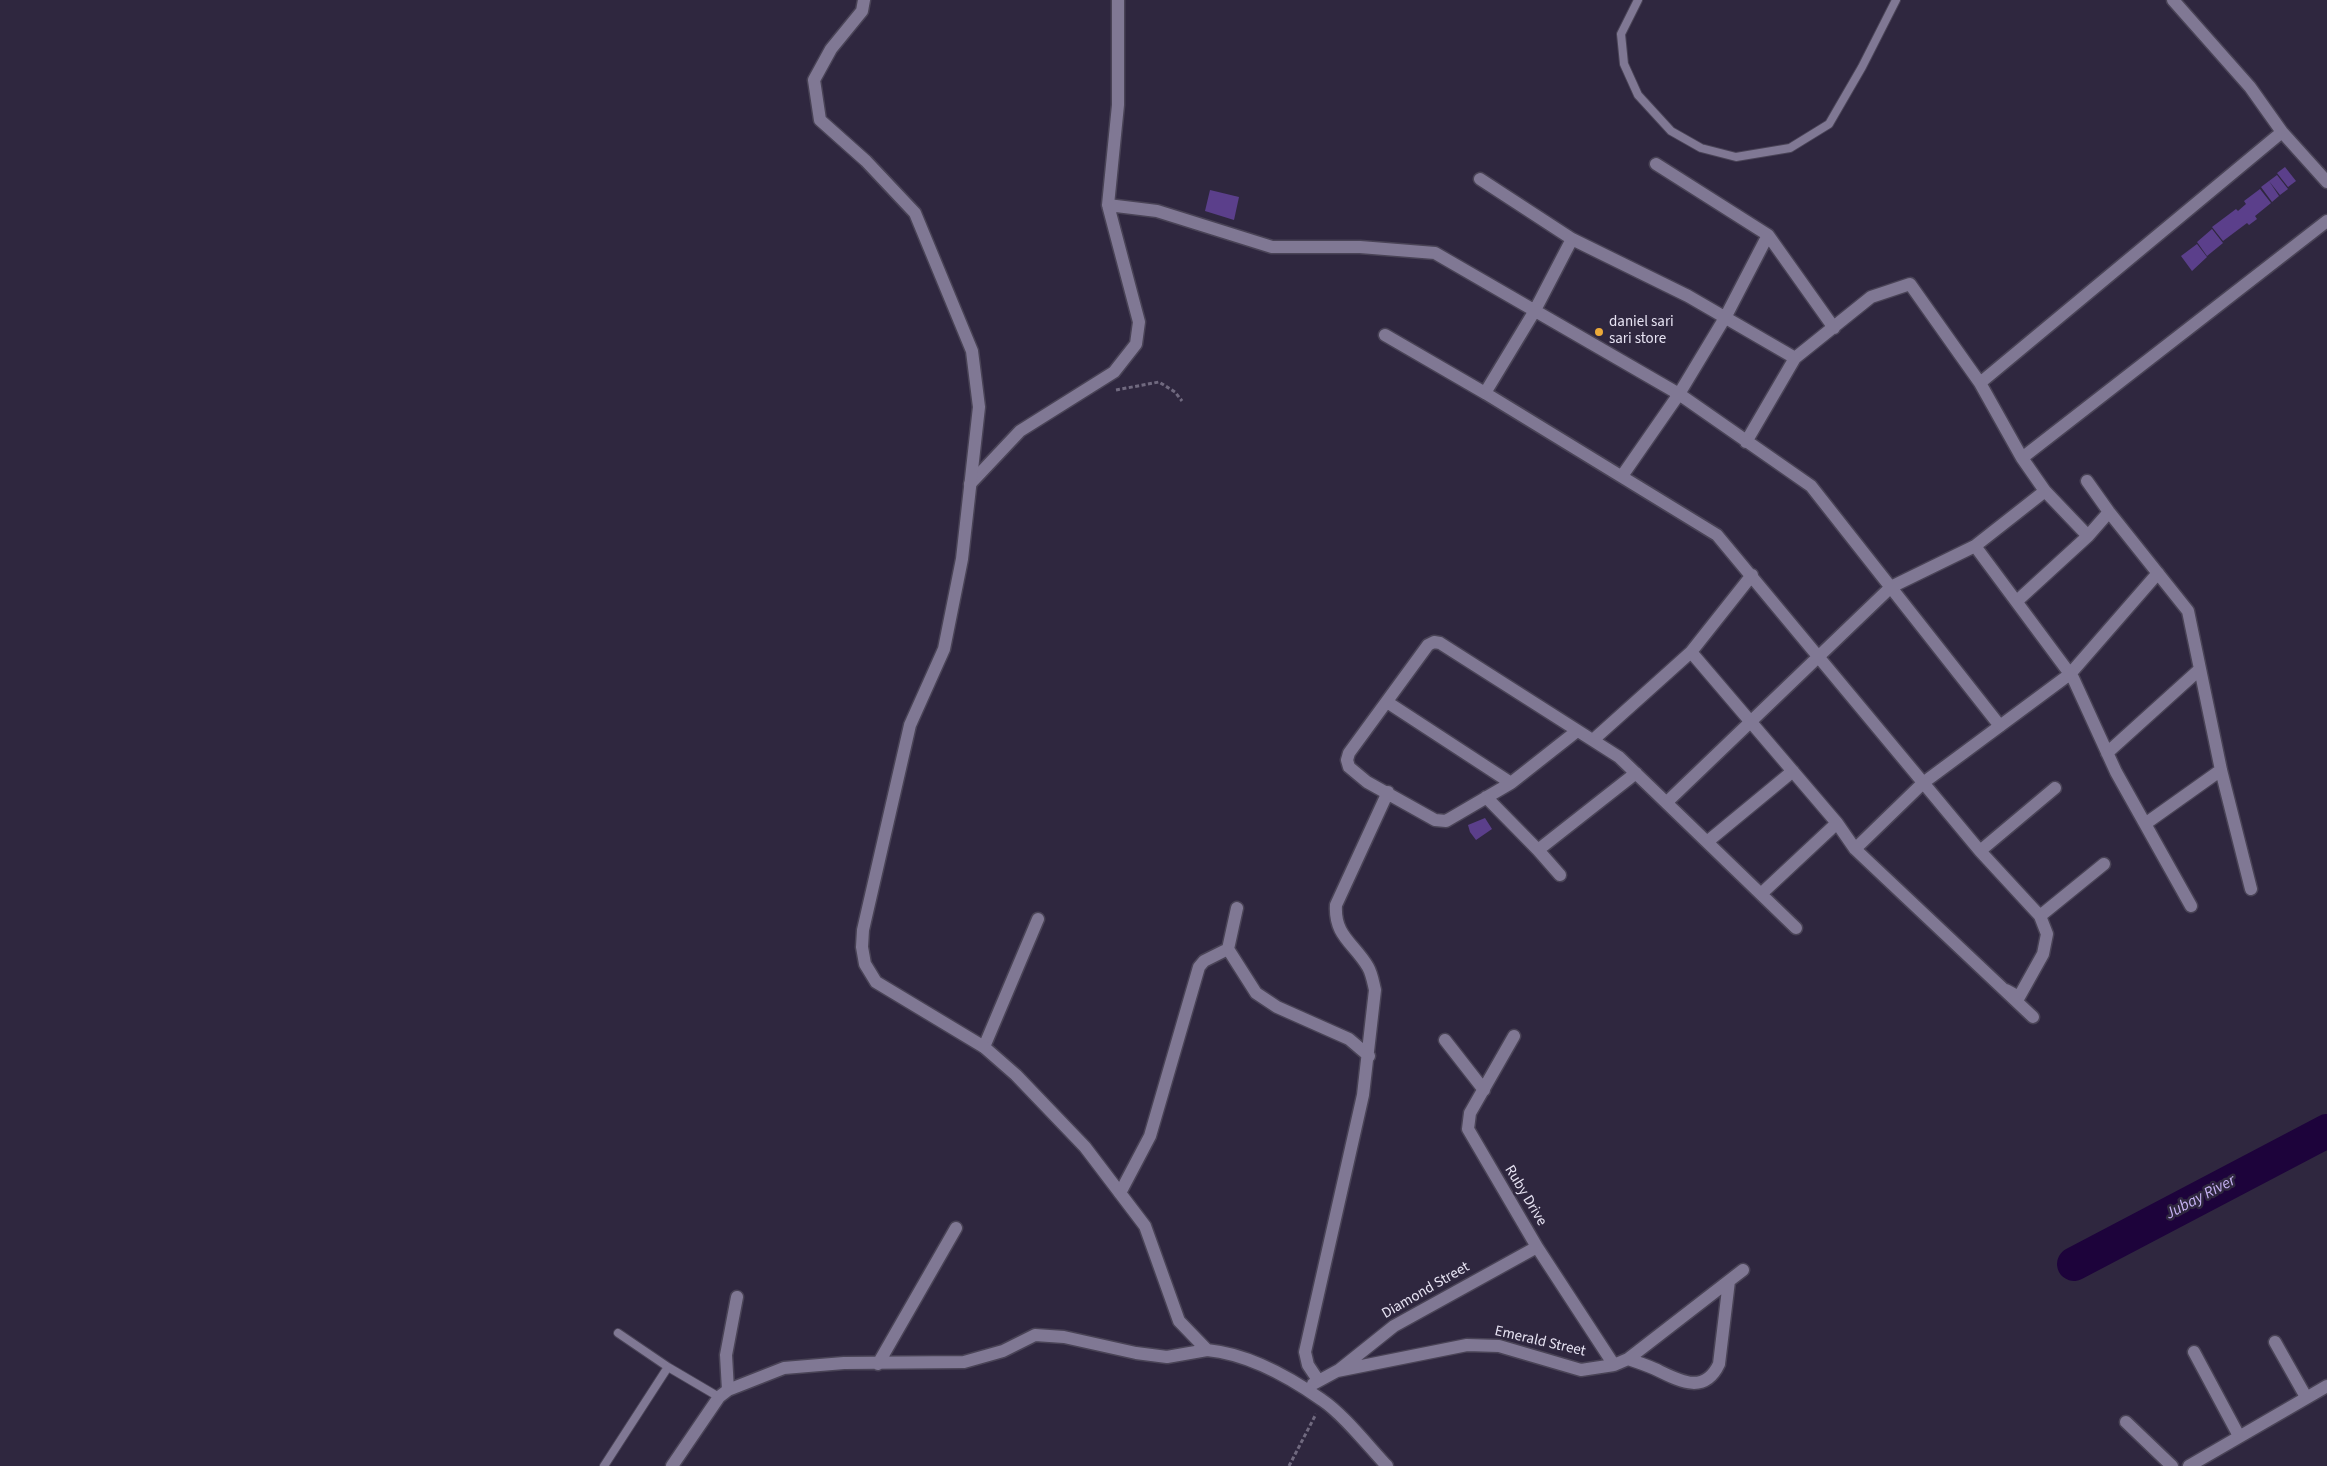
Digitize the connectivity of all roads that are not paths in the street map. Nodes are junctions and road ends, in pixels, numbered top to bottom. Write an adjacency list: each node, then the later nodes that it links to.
1 (864, 0): 26 (street)
2 (1118, 0): 10 (street)
3 (1638, 0): 4 (lane)
4 (1896, 0)
5 (2174, 0): 6 (street)
6 (2282, 132): 9 (street); 19 (street)
7 (1656, 164): 12 (street)
8 (1480, 179): 13 (street)
9 (2327, 182)
10 (1108, 205): 14 (street); 26 (street)
11 (2327, 221): 23 (street)
12 (1768, 235): 15 (street); 16 (street)
13 (1572, 240): 14 (street); 15 (street)
14 (1534, 312): 20 (street); 21 (street)
15 (1726, 316): 18 (street); 21 (street)
16 (1834, 328): 18 (street); 19 (street)
17 (1384, 335): 20 (street)
18 (1795, 358): 22 (street)
19 (1980, 383): 23 (street)
20 (1485, 393): 24 (street)
21 (1679, 394): 22 (street); 24 (street)
22 (1746, 442): 33 (street)
23 (2022, 458): 27 (street)
24 (1622, 476): 32 (street)
25 (2087, 481): 28 (street)
26 (970, 484): 74 (street)
27 (2046, 491): 29 (street); 30 (street)
28 (2109, 512): 29 (street); 31 (street)
29 (2088, 536): 34 (street)
30 (1975, 546): 33 (street); 34 (street)
31 (2158, 573): 37 (street); 38 (street)
32 (1752, 575): 35 (street); 36 (street)
33 (1891, 588): 36 (street); 41 (street)
34 (2017, 601): 38 (street)
35 (1692, 652): 40 (street); 43 (street)
36 (1818, 658): 40 (street); 49 (street)
37 (2200, 669): 44 (street); 45 (street)
38 (2070, 674): 41 (street); 44 (street)
39 (1387, 702): 42 (street); 48 (street); 51 (street)
40 (1752, 721): 46 (street); 53 (street)
41 (2000, 726): 49 (street)
42 (1577, 731): 43 (street); 48 (street)
43 (1593, 740): 47 (street)
44 (2107, 753): 55 (street)
45 (2221, 770): 55 (street); 62 (street)
46 (1793, 771): 54 (street); 56 (street)
47 (1636, 773): 53 (street); 58 (street)
48 (1510, 783): 52 (street)
49 (1924, 783): 57 (street); 59 (street)
50 (2055, 788): 59 (street)
51 (1388, 792): 52 (street); 75 (street)
52 (1486, 797): 58 (street)
53 (1667, 802): 56 (street)
54 (1837, 823): 57 (street); 63 (street)
55 (2145, 824): 64 (street)
56 (1708, 842): 63 (street)
57 (1855, 849): 70 (street)
58 (1538, 850): 61 (street)
59 (1980, 851): 66 (street)
60 (2104, 864): 66 (street)
61 (1560, 875)
62 (2251, 889)
63 (1761, 894): 68 (street)
64 (2191, 906)
65 (1237, 908): 69 (street)
66 (2040, 916): 70 (street)
67 (1038, 919): 74 (street)
68 (1796, 928)
69 (1228, 949): 75 (street); 77 (street)
70 (2006, 990): 71 (street)
71 (2033, 1017)
72 (1514, 1036): 76 (street, Ruby Drive)
73 (1445, 1040): 76 (street)
74 (984, 1047): 77 (street)
75 (1369, 1056): 92 (street)
76 (1484, 1090): 79 (street, Ruby Drive)
77 (1120, 1193): 85 (street)
78 (956, 1228): 88 (street)
79 (1537, 1247): 89 (street, Ruby Drive); 91 (street, Diamond Street)
80 (1743, 1270): 81 (street, Emerald Street)
81 (1729, 1281): 87 (street, Emerald Street); 87 (street)
82 (737, 1297): 95 (street)
83 (618, 1333): 90 (lane)
84 (2275, 1342): 96 (street)
85 (1207, 1350): 88 (street); 94 (street)
86 (2194, 1352): 98 (street)
87 (1628, 1359): 89 (street, Emerald Street)
88 (878, 1364): 95 (street)
89 (1614, 1365): 91 (street, Emerald Street)
90 (668, 1367): 95 (lane); 99 (lane)
91 (1337, 1371): 92 (street, Emerald Street)
92 (1318, 1380): 94 (street, Emerald Street)
93 (2327, 1386): 96 (street)
94 (1306, 1390): 101 (street)
95 (724, 1394): 100 (street)
96 (2306, 1397): 98 (street)
97 (2126, 1422): 102 (street)
98 (2239, 1436): 103 (street)
99 (604, 1466)
100 (672, 1466)
101 (1387, 1466)
102 (2172, 1466)
103 (2190, 1466)

